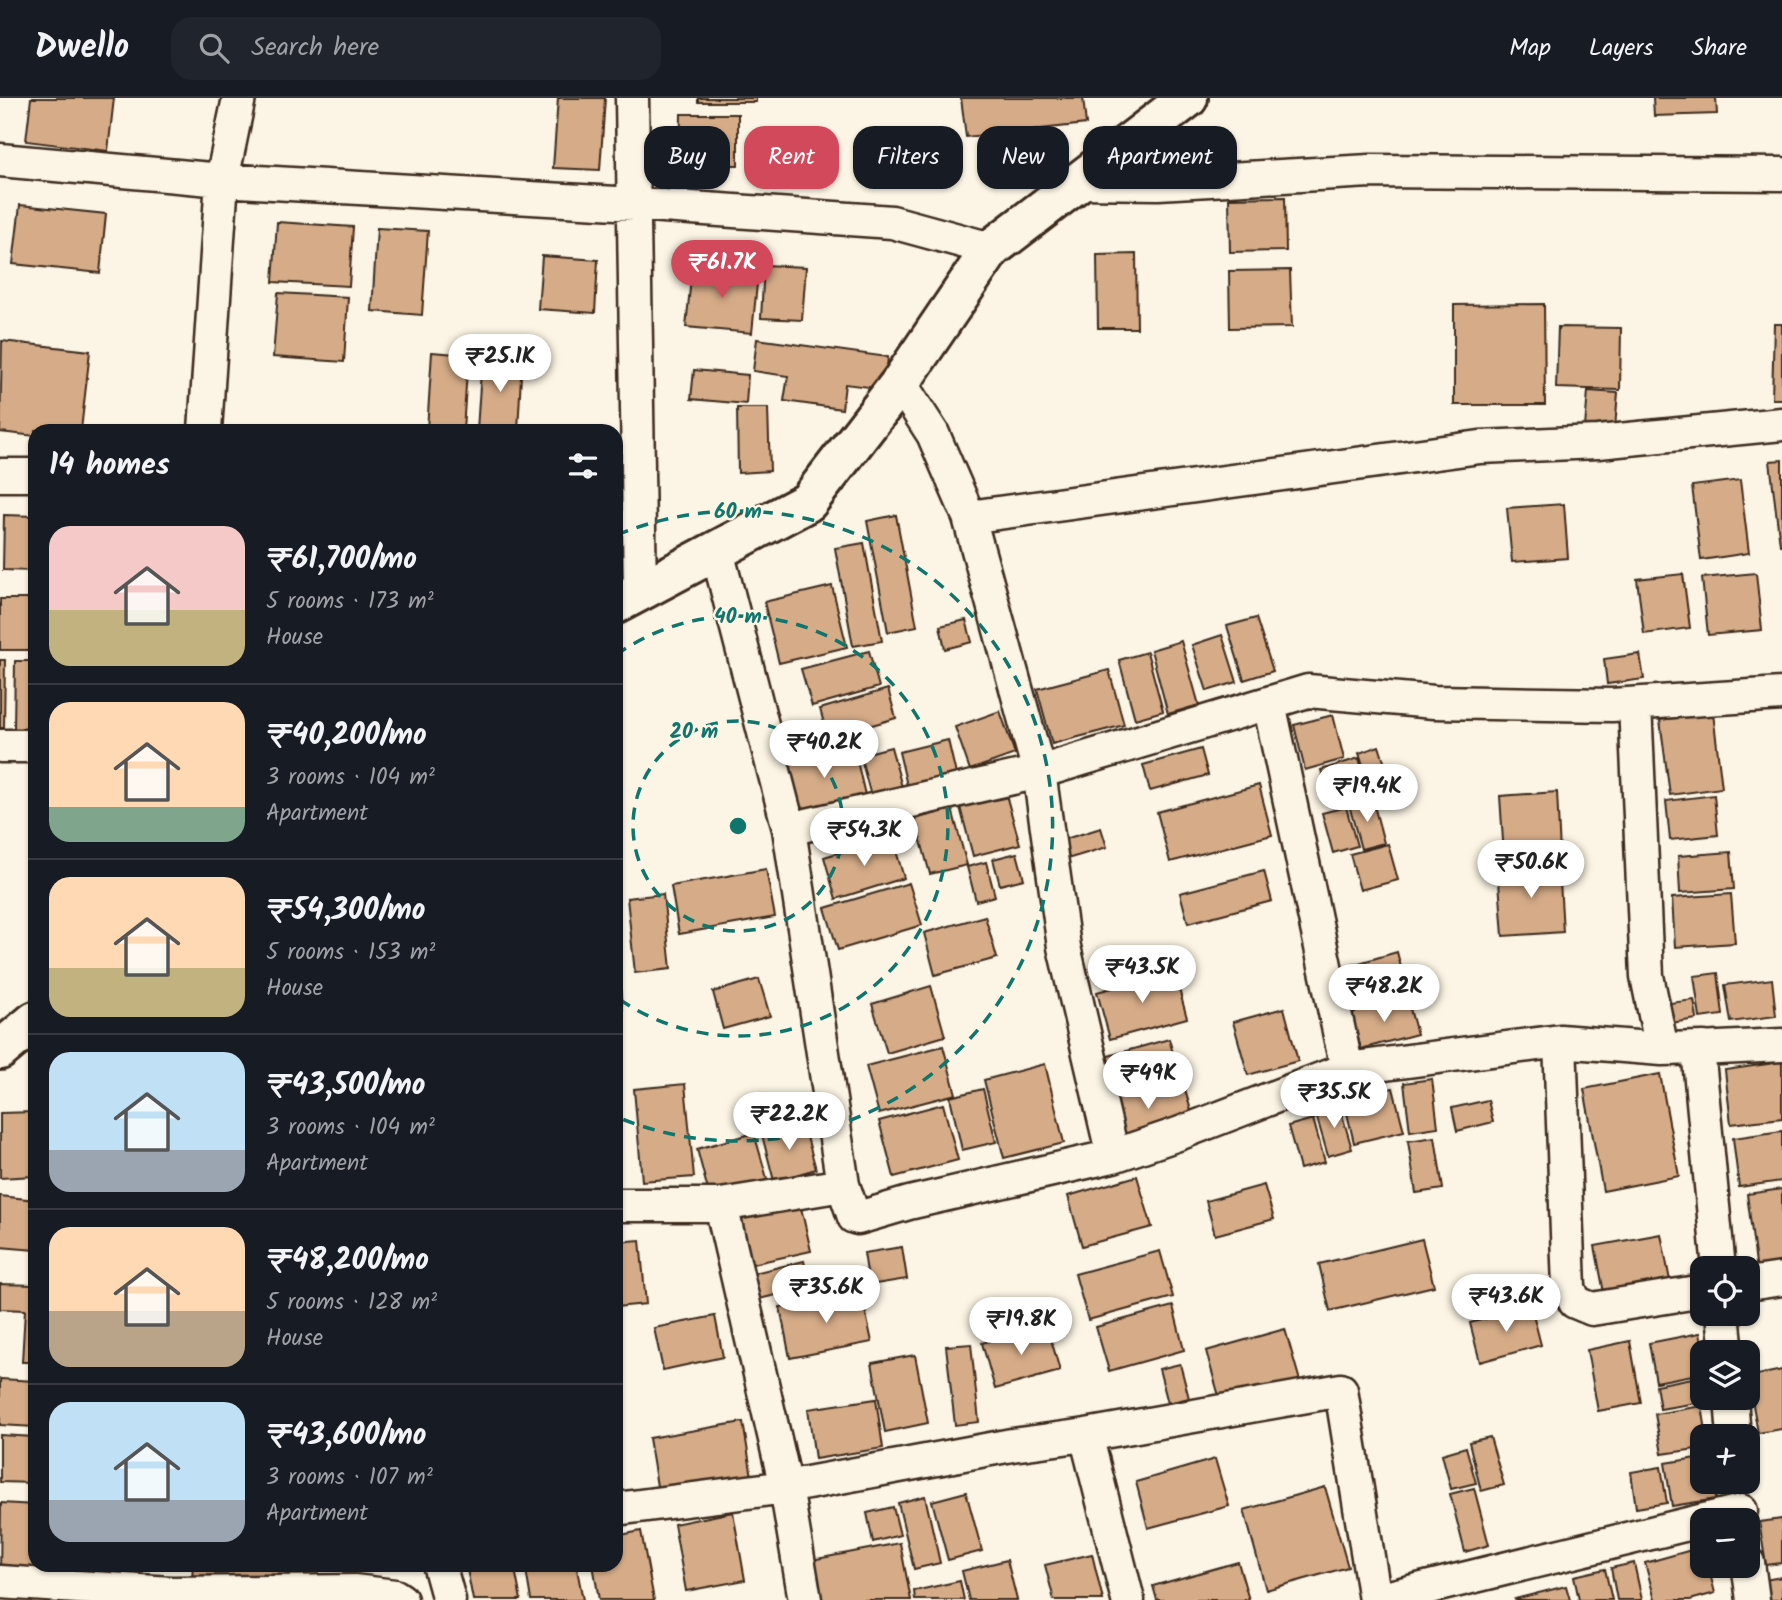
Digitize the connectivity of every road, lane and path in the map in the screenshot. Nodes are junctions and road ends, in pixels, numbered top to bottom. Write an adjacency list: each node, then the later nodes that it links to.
1 (239, 98): 6 (street)
2 (632, 98): 8 (street)
3 (1188, 98): 7 (street)
4 (0, 160): 6 (street)
5 (1782, 174): 7 (street)
6 (222, 180): 8 (street); 11 (street)
7 (1077, 183): 9 (street)
8 (634, 204): 9 (street); 15 (street)
9 (991, 249): 10 (street)
10 (900, 383): 16 (street); 17 (street)
11 (205, 424)
12 (1782, 424): 16 (street)
13 (0, 475): 14 (street)
14 (28, 475)
15 (627, 478): 18 (street)
16 (969, 517): 24 (street)
17 (717, 551): 18 (street); 25 (street)
18 (628, 598)
19 (1782, 694): 21 (street)
20 (1269, 703): 21 (street); 24 (street); 32 (street)
21 (1635, 704): 30 (street)
22 (0, 746): 23 (street)
23 (28, 746)
24 (1039, 772): 25 (street); 33 (street)
25 (789, 829): 34 (street)
26 (28, 1027): 31 (street)
27 (1560, 1041): 30 (street); 32 (street); 40 (street)
28 (1782, 1045): 29 (street)
29 (1704, 1048): 30 (street); 37 (street)
30 (1662, 1049)
31 (0, 1050)
32 (1346, 1069): 33 (street)
33 (1113, 1156): 34 (street)
34 (843, 1185): 36 (street)
35 (623, 1205): 36 (street)
36 (721, 1206): 42 (street)
37 (1718, 1256)
38 (1782, 1279): 39 (street)
39 (1760, 1282)
40 (1690, 1293)
41 (1086, 1435): 42 (street); 52 (street); 53 (street)
42 (786, 1487): 44 (street); 51 (street)
43 (1741, 1505): 53 (street)
44 (623, 1507)
45 (441, 1572): 50 (street)
46 (1750, 1578): 54 (street)
47 (0, 1582): 48 (street)
48 (170, 1597): 49 (street)
49 (401, 1600)
50 (449, 1600)
51 (805, 1600)
52 (1128, 1600)
53 (1376, 1600)
54 (1753, 1600)

